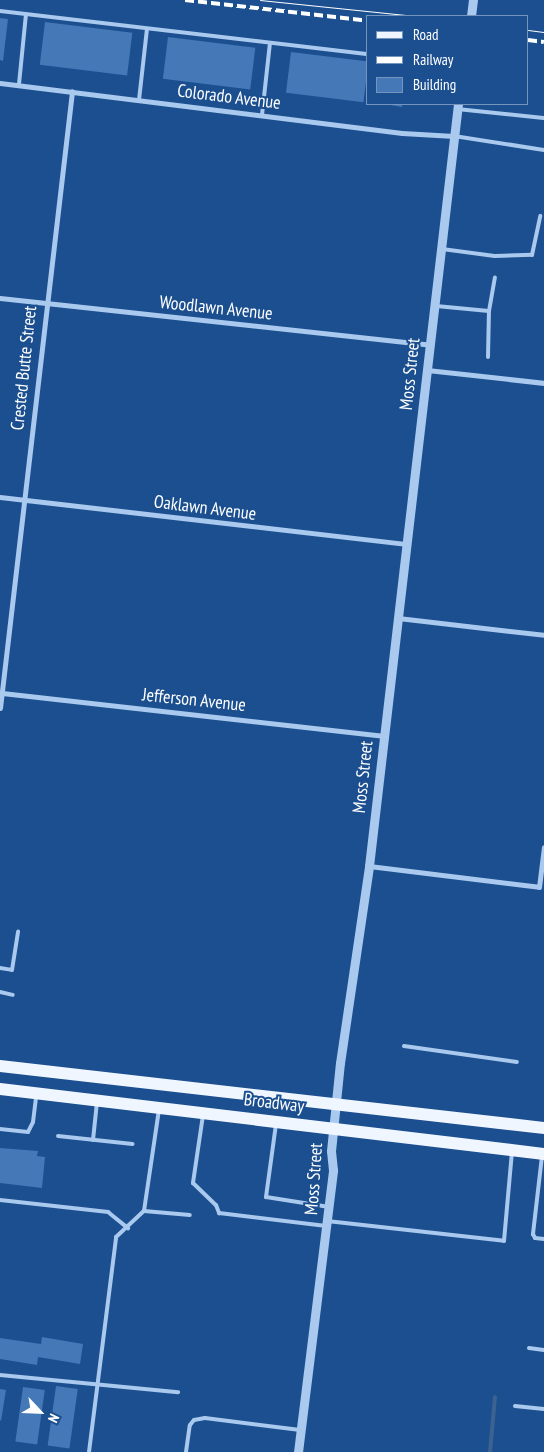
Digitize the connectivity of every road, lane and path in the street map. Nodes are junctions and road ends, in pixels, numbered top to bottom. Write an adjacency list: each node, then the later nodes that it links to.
1 (473, 0): 4 (street)
2 (0, 11): 3 (lane)
3 (26, 14): 5 (lane); 9 (lane)
4 (471, 15)
5 (146, 28): 6 (lane); 11 (lane)
6 (270, 43): 7 (lane); 13 (lane)
7 (366, 54)
8 (0, 83): 9 (street, Colorado Avenue)
9 (18, 84): 10 (street, Colorado Avenue)
10 (72, 91): 11 (street, Colorado Avenue); 21 (street, Crested Butte Street)
11 (139, 100): 13 (street, Colorado Avenue)
12 (457, 106): 14 (lane); 15 (street, Moss Street)
13 (262, 115): 15 (street, Colorado Avenue)
14 (544, 118)
15 (454, 136): 16 (lane); 18 (street, Moss Street)
16 (544, 150)
17 (540, 216): 18 (lane)
18 (440, 248): 22 (street, Moss Street)
19 (495, 278): 23 (lane)
20 (0, 298): 21 (street, Woodlawn Avenue)
21 (45, 303): 24 (street, Woodlawn Avenue); 29 (street, Crested Butte Street)
22 (434, 306): 23 (lane); 24 (street, Moss Street)
23 (489, 310): 25 (lane)
24 (430, 346): 26 (street, Moss Street)
25 (488, 357)
26 (427, 370): 27 (street); 30 (street, Moss Street)
27 (544, 383)
28 (0, 497): 29 (street, Oaklawn Avenue)
29 (23, 499): 30 (street, Oaklawn Avenue); 33 (street, Crested Butte Street)
30 (407, 544): 31 (street, Moss Street)
31 (398, 618): 32 (street); 35 (street, Moss Street)
32 (544, 635)
33 (1, 696): 34 (street, Crested Butte Street); 35 (street, Jefferson Avenue)
34 (0, 708)
35 (383, 736): 37 (street, Moss Street)
36 (544, 847): 37 (street)
37 (369, 866): 48 (street, Moss Street)
38 (18, 931): 39 (lane)
39 (0, 968)
40 (0, 992): 41 (lane)
41 (13, 994)
42 (404, 1046): 43 (lane)
43 (517, 1062)
44 (0, 1066): 48 (main road, Broadway)
45 (0, 1089): 46 (main road, Broadway)
46 (36, 1093): 47 (main road, Broadway); 54 (lane)
47 (97, 1100): 49 (main road, Broadway); 56 (lane)
48 (336, 1104): 52 (street, Moss Street); 53 (main road, Broadway)
49 (160, 1108): 50 (main road, Broadway); 62 (lane)
50 (203, 1113): 51 (main road, Broadway); 64 (lane)
51 (276, 1121): 52 (main road, Broadway); 61 (lane)
52 (334, 1128): 58 (main road, Broadway); 61 (street, Moss Street)
53 (544, 1128)
54 (0, 1129)
55 (58, 1136): 56 (lane)
56 (93, 1140): 57 (lane)
57 (133, 1144)
58 (512, 1150): 59 (main road, Broadway); 64 (lane)
59 (543, 1154): 66 (lane)
60 (0, 1200): 65 (lane)
61 (328, 1207): 64 (street, Moss Street)
62 (144, 1211): 63 (lane); 65 (lane)
63 (190, 1215)
64 (326, 1223): 74 (street, Moss Street)
65 (128, 1228): 70 (lane)
66 (544, 1239)
67 (529, 1348): 68 (lane)
68 (544, 1350)
69 (0, 1375): 70 (lane)
70 (98, 1383): 71 (lane); 75 (lane)
71 (178, 1392)
72 (515, 1406): 73 (lane)
73 (544, 1409)
74 (302, 1431): 76 (lane); 77 (street, Moss Street)
75 (89, 1452)
76 (186, 1452)
77 (298, 1452)

